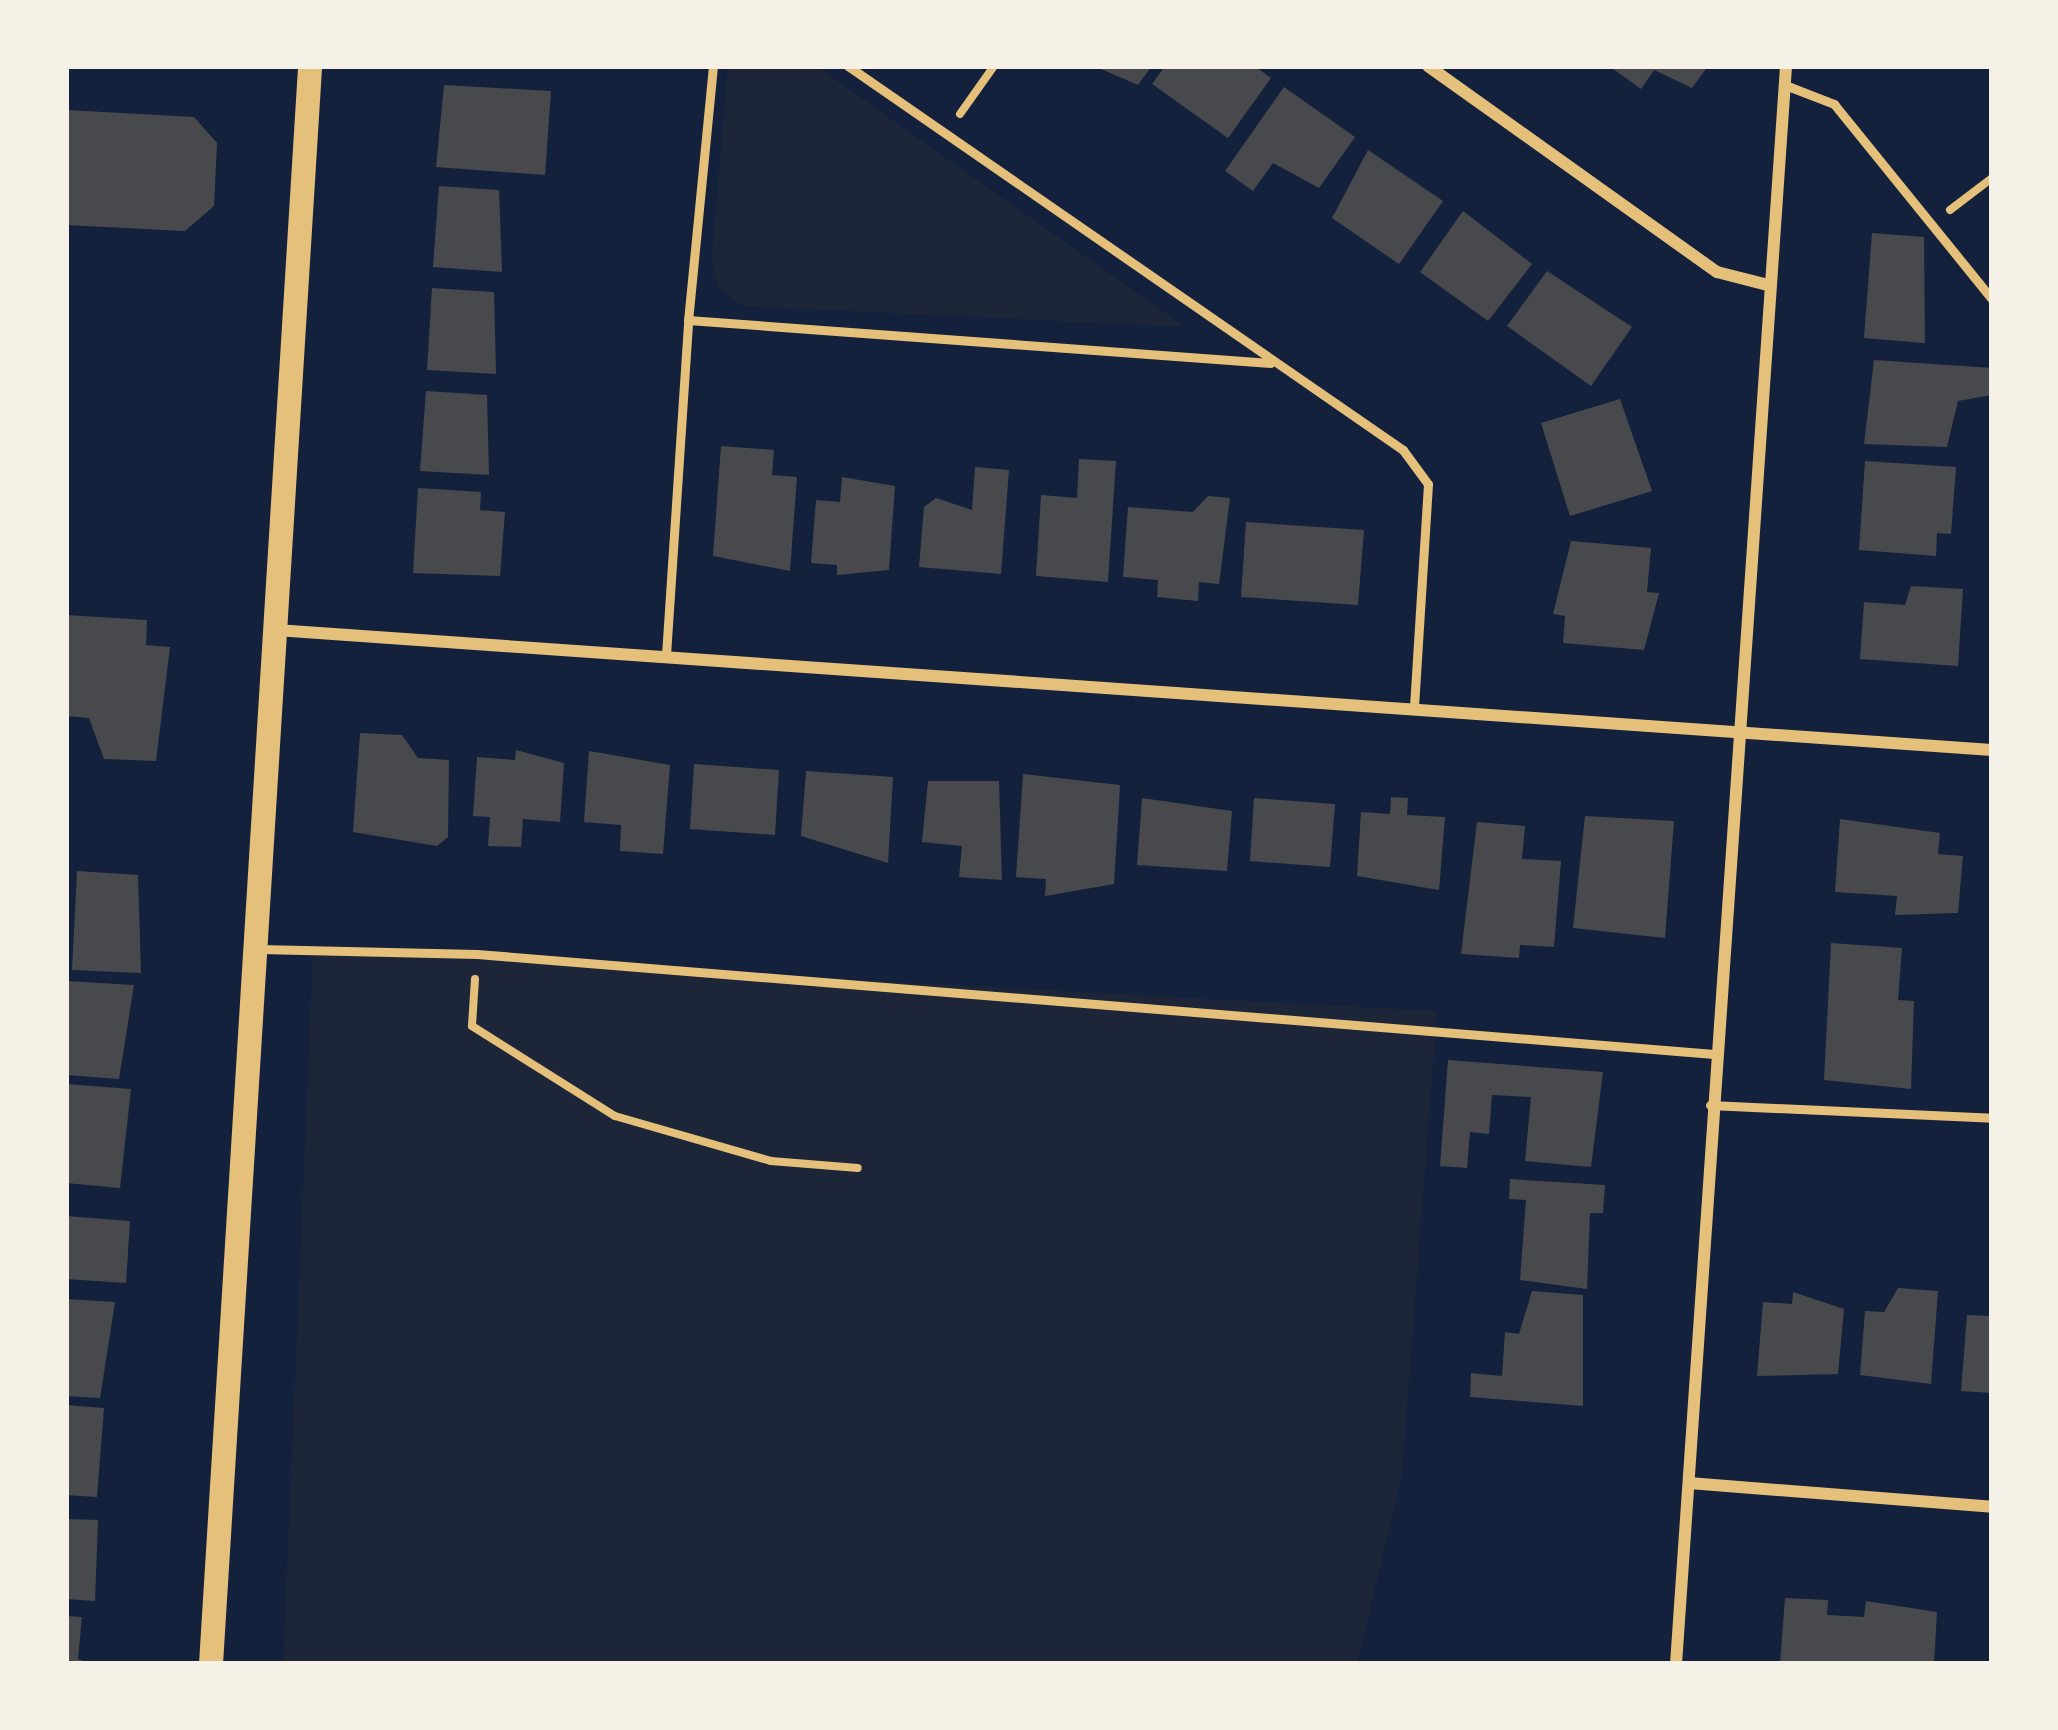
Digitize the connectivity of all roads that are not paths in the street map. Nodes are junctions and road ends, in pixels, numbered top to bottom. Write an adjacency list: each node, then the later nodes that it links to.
1 (310, 66): 11 (main road)
2 (713, 66): 9 (lane)
3 (848, 66): 10 (lane)
4 (1428, 66): 7 (street)
5 (1786, 66): 6 (street)
6 (1785, 85): 7 (street); 8 (lane)
7 (1768, 285): 14 (street)
8 (1992, 299)
9 (688, 320): 10 (lane); 12 (lane)
10 (1276, 364): 13 (lane)
11 (275, 629): 12 (street); 16 (main road)
12 (666, 655): 13 (street)
13 (1414, 707): 14 (street)
14 (1739, 730): 15 (street); 17 (street)
15 (1992, 750)
16 (256, 949): 17 (lane); 22 (main road)
17 (1714, 1054): 18 (street)
18 (1708, 1105): 19 (lane); 20 (street)
19 (1992, 1118)
20 (1689, 1484): 21 (street); 23 (street)
21 (1992, 1508)
22 (211, 1664)
23 (1676, 1664)

